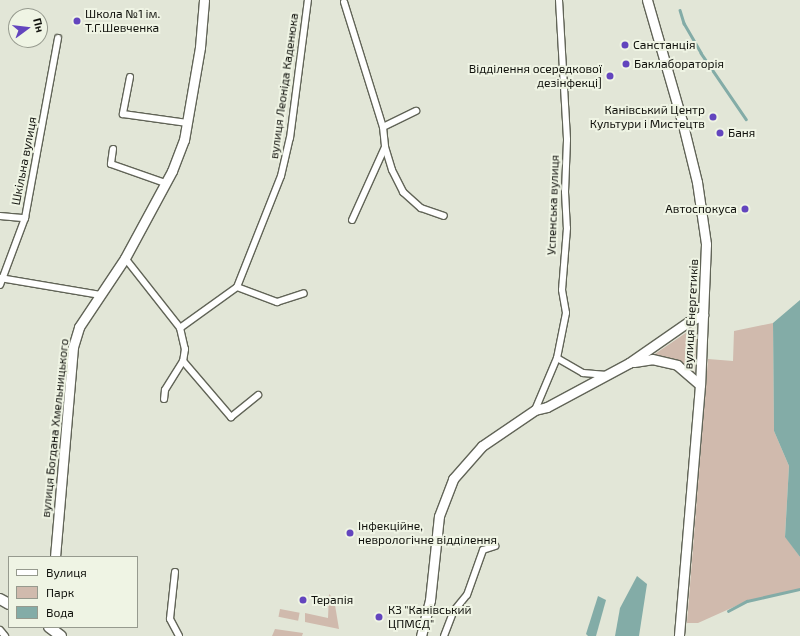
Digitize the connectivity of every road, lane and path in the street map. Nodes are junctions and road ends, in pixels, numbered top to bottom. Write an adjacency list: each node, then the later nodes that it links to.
1 (204, 0): 10 (street, вулиця Богдана Хмельницького)
2 (308, 0): 22 (street, вулиця Леоніда Каденюка)
3 (351, 0): 6 (street)
4 (559, 0): 27 (street, Успенська вулиця)
5 (647, 0): 25 (street, вулиця Енергетиків)
6 (344, 1): 11 (street)
7 (58, 38): 17 (street, Шкільна вулиця)
8 (130, 77): 10 (street)
9 (416, 111): 11 (street)
10 (187, 123): 14 (street, вулиця Богдана Хмельницького)
11 (383, 128): 12 (street)
12 (385, 147): 16 (street); 18 (street)
13 (113, 149): 14 (street)
14 (165, 183): 19 (street, вулиця Богдана Хмельницького)
15 (0, 216): 17 (street)
16 (444, 216)
17 (25, 218): 20 (street, Шкільна вулиця)
18 (352, 220)
19 (125, 258): 24 (street, вулиця Богдана Хмельницького); 26 (street)
20 (1, 278): 21 (street, Шкільна вулиця); 24 (street)
21 (0, 285)
22 (237, 287): 23 (street); 26 (street)
23 (304, 293)
24 (101, 295): 36 (street, вулиця Богдана Хмельницького)
25 (702, 315): 29 (street); 31 (street, вулиця Енергетиків)
26 (180, 328): 28 (street)
27 (557, 358): 30 (street); 34 (street, Успенська вулиця)
28 (183, 360): 32 (street); 33 (street)
29 (629, 363): 30 (street); 31 (street)
30 (604, 375): 34 (street)
31 (700, 385): 45 (street, вулиця Енергетиків)
32 (258, 395)
33 (164, 399)
34 (535, 410): 43 (street)
35 (495, 546): 44 (street)
36 (55, 556)
37 (175, 572): 42 (street)
38 (50, 628): 41 (main road)
39 (0, 630): 40 (street)
40 (5, 636)
41 (61, 636)
42 (179, 636)
43 (421, 636)
44 (444, 636)
45 (679, 636)

